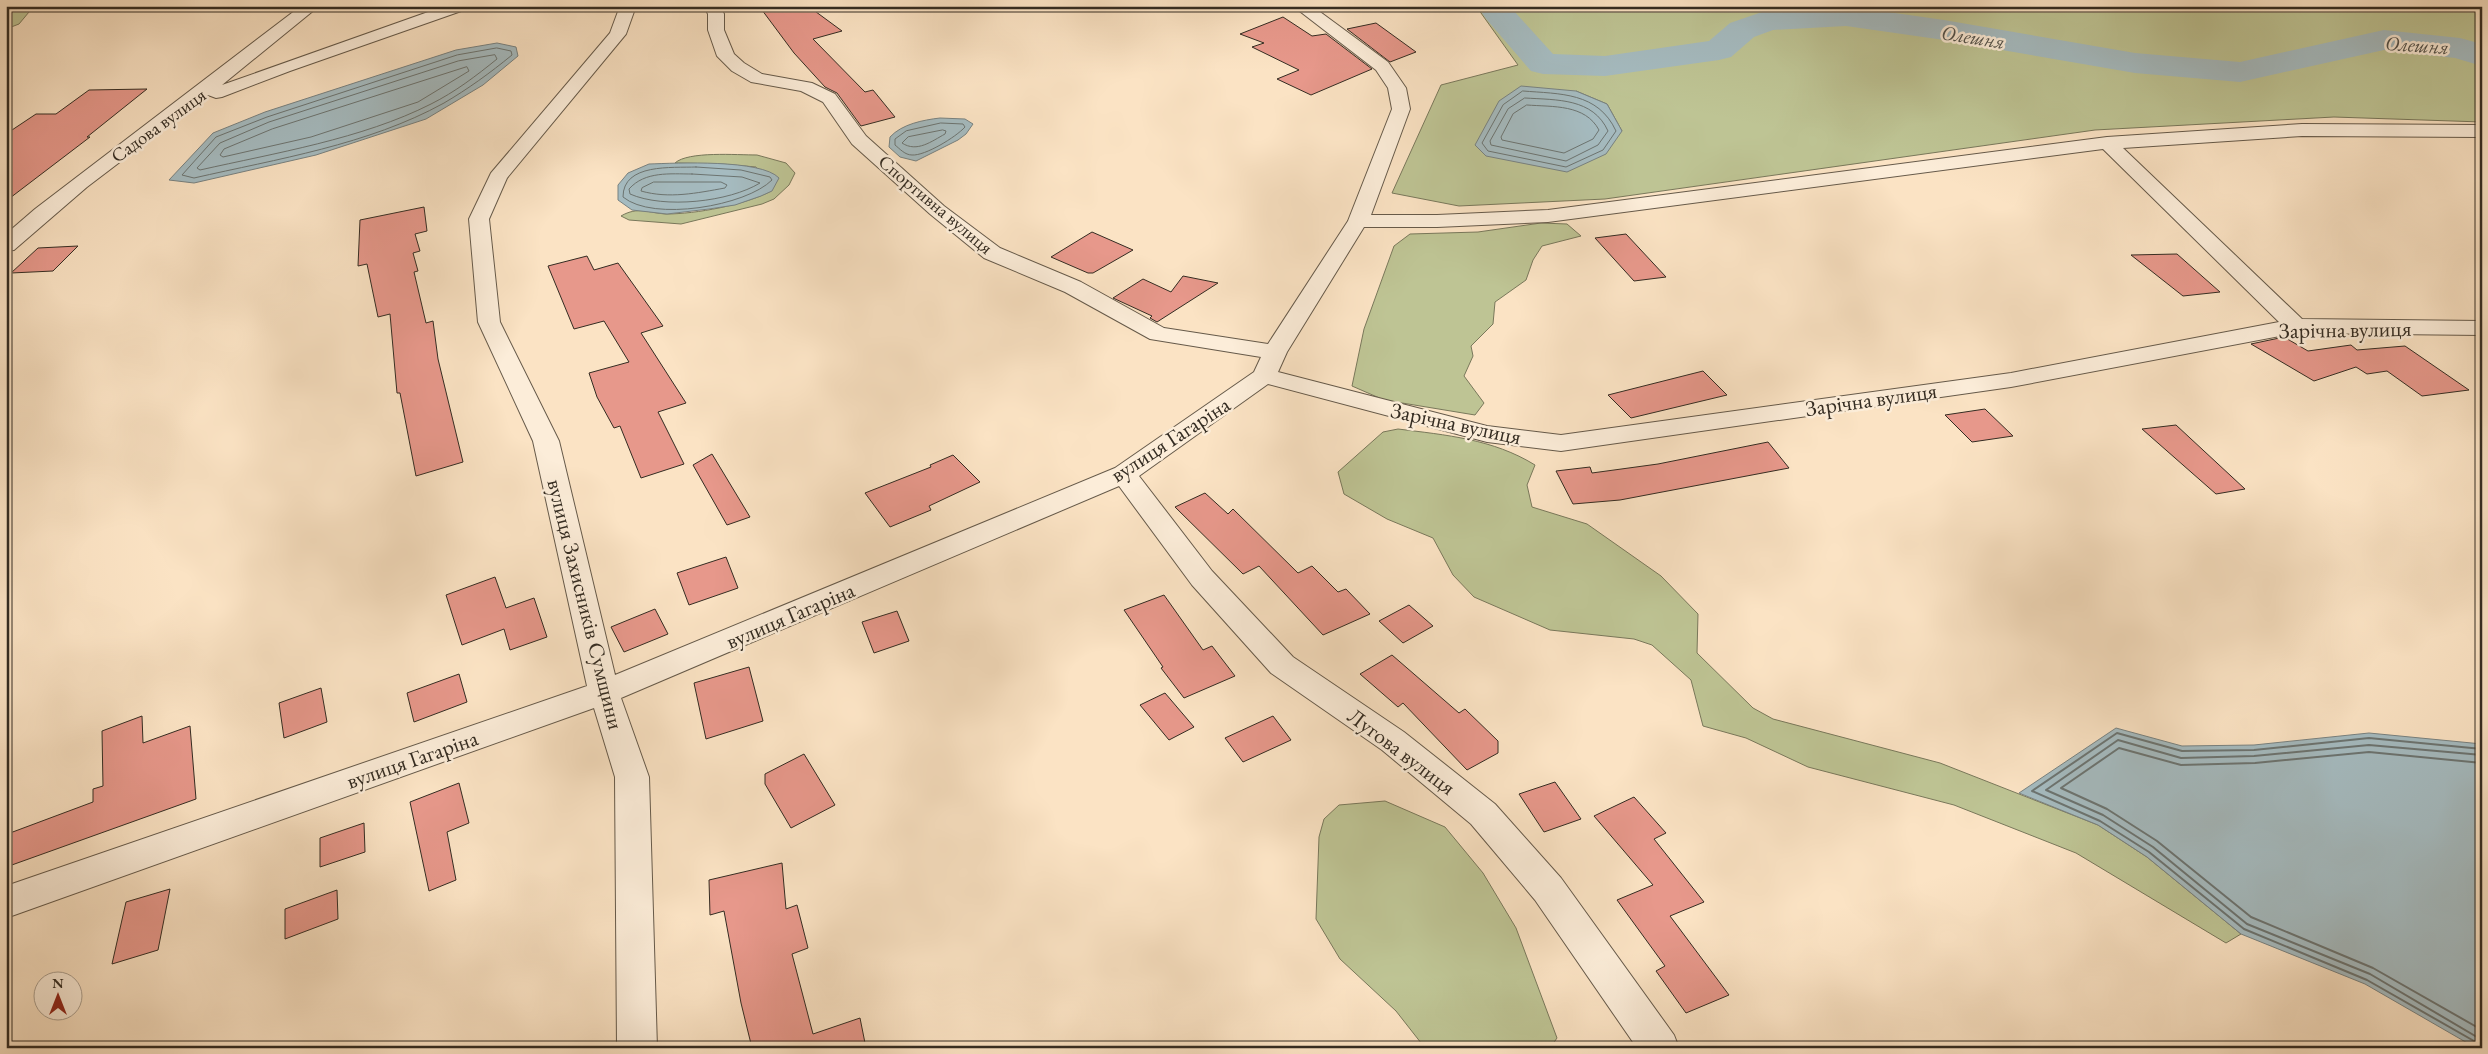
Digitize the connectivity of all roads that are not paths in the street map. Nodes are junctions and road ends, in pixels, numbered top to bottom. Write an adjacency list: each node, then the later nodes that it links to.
1 (310, 6): 6 (street, Садова вулиця)
2 (461, 6): 6 (street)
3 (628, 6): 15 (street, вулиця Захисників Сумщини)
4 (712, 6): 13 (street, Спортивна вулиця)
5 (1301, 6): 9 (street, вулиця Гагаріна)
6 (181, 109): 10 (street, Садова вулиця)
7 (2482, 131): 8 (street)
8 (2107, 143): 9 (street); 11 (street)
9 (1358, 221): 13 (street, вулиця Гагаріна)
10 (6, 245)
11 (2296, 326): 12 (street, Зарічна вулиця); 13 (street, Зарічна вулиця)
12 (2482, 328)
13 (1270, 364): 14 (street, вулиця Гагаріна)
14 (1124, 474): 15 (street, вулиця Гагаріна); 18 (street, Лугова вулиця)
15 (604, 692): 16 (street, вулиця Гагаріна); 17 (street, вулиця Захисників Сумщини)
16 (6, 902)
17 (637, 1048)
18 (1660, 1048)

